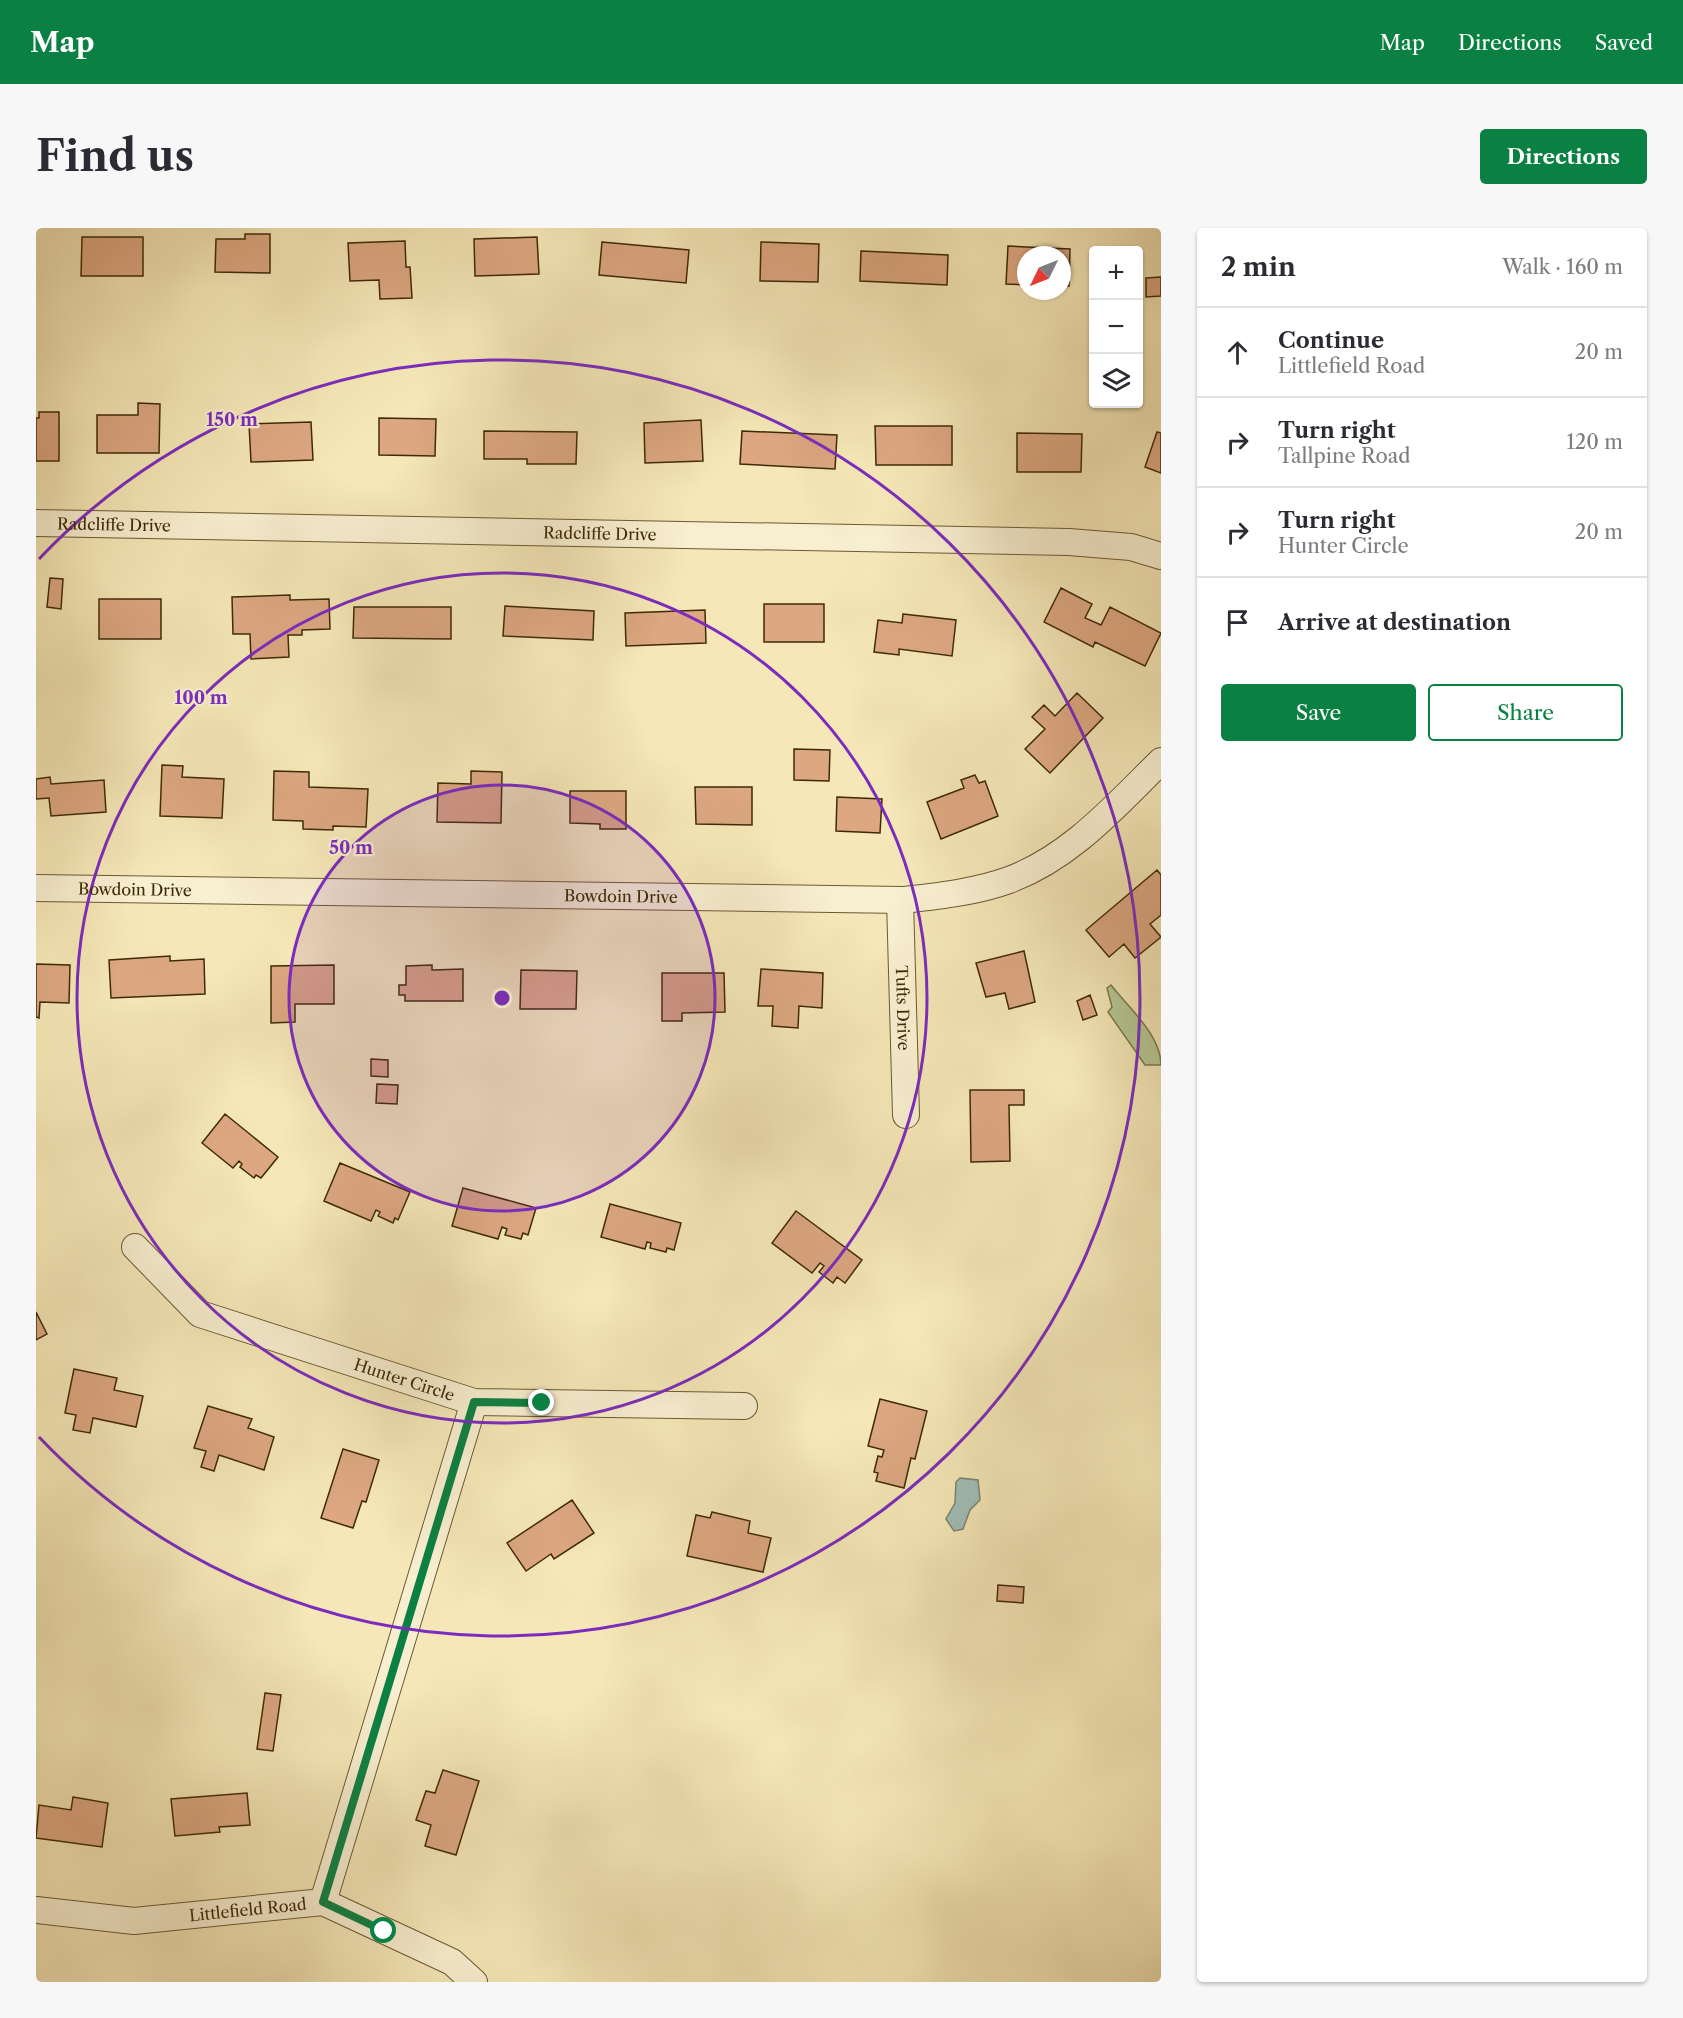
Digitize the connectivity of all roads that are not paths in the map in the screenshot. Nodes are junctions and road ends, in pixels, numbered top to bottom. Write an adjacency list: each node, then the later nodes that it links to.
1 (36, 524): 2 (street, Radcliffe Drive)
2 (1161, 556)
3 (1161, 761): 5 (street, Bowdoin Drive)
4 (36, 888): 5 (street, Bowdoin Drive)
5 (900, 900): 6 (street, Tufts Drive)
6 (906, 1115)
7 (135, 1247): 8 (street, Hunter Circle)
8 (474, 1402): 9 (street, Hunter Circle); 10 (street)
9 (744, 1406)
10 (323, 1902): 11 (street, Littlefield Road); 12 (street, Littlefield Road)
11 (36, 1910)
12 (474, 1982)

